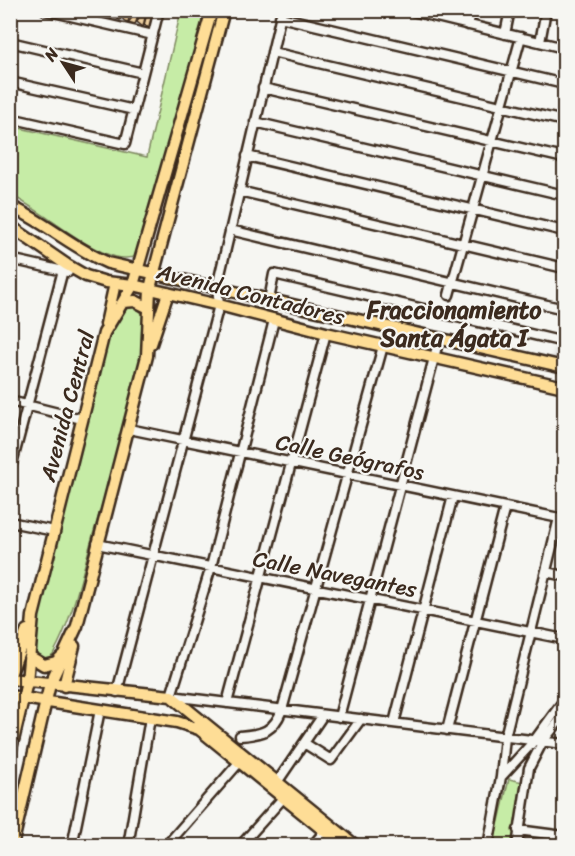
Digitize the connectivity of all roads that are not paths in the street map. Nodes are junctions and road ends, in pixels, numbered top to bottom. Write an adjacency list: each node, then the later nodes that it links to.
1 (45, 10): 13 (street)
2 (159, 10): 13 (street)
3 (212, 10): 45 (main road, Avenida Central)
4 (224, 10): 46 (main road)
5 (408, 10): 10 (street)
6 (472, 10): 11 (street)
7 (510, 10): 12 (street)
8 (546, 10): 16 (street)
9 (281, 14): 18 (street); 19 (street)
10 (437, 14): 11 (street)
11 (468, 25): 12 (street)
12 (506, 34): 14 (street)
13 (153, 35): 20 (street)
14 (521, 37): 16 (street); 19 (street)
15 (10, 42): 20 (street)
16 (540, 42): 17 (street)
17 (564, 48)
18 (272, 52): 23 (street); 24 (street)
19 (512, 72): 22 (street); 24 (street)
20 (143, 73): 25 (street)
21 (10, 82): 25 (street)
22 (564, 84)
23 (263, 88): 28 (street); 29 (street)
24 (502, 106): 27 (street); 29 (street)
25 (134, 110): 26 (street)
26 (10, 118)
27 (564, 121)
28 (255, 123): 30 (street); 32 (street)
29 (492, 141): 31 (street); 32 (street)
30 (247, 156): 33 (street); 36 (street)
31 (564, 158)
32 (482, 175): 34 (street); 36 (street)
33 (239, 190): 38 (street); 40 (street)
34 (564, 195)
35 (10, 206): 42 (main road, Avenida Contadores)
36 (473, 209): 39 (street); 40 (street)
37 (10, 225): 47 (main road, Avenida Contadores)
38 (230, 230): 50 (street); 52 (street)
39 (564, 231)
40 (463, 244): 43 (street); 50 (street)
41 (10, 259): 44 (street)
42 (108, 263): 45 (main road, Avenida Contadores); 49 (main road)
43 (564, 268)
44 (63, 270): 47 (street); 72 (street)
45 (137, 270): 46 (main road, Avenida Contadores); 51 (main road, Avenida Central)
46 (154, 272): 48 (main road, Avenida Contadores); 53 (main road)
47 (86, 276): 49 (main road, Avenida Contadores)
48 (181, 279): 52 (main road, Avenida Contadores); 54 (main road)
49 (110, 283): 51 (main road, Avenida Contadores); 62 (main road)
50 (452, 283): 55 (street); 60 (street)
51 (133, 285): 53 (main road, Avenida Contadores); 57 (main road, Avenida Central)
52 (217, 287): 56 (main road, Avenida Contadores); 58 (street)
53 (150, 289): 54 (main road, Avenida Contadores); 59 (main road)
54 (171, 294): 58 (main road, Avenida Contadores); 67 (main road)
55 (449, 295)
56 (269, 300): 64 (main road, Avenida Contadores); 65 (street)
57 (123, 302): 59 (main road); 62 (main road, Avenida Central)
58 (219, 305): 61 (main road, Avenida Contadores); 75 (street)
59 (149, 308): 67 (main road)
60 (564, 309)
61 (274, 320): 63 (main road, Avenida Contadores); 76 (street)
62 (104, 333): 73 (main road, Avenida Central)
63 (326, 333): 66 (main road, Avenida Contadores); 77 (street)
64 (439, 339): 68 (street); 69 (main road, Avenida Contadores)
65 (564, 342)
66 (383, 346): 68 (main road, Avenida Contadores); 79 (street)
67 (147, 356): 74 (main road)
68 (434, 358): 70 (main road, Avenida Contadores); 80 (street)
69 (564, 368)
70 (564, 387)
71 (10, 401): 72 (street)
72 (28, 406): 73 (street); 78 (street)
73 (82, 419): 85 (main road, Avenida Central)
74 (129, 429): 75 (street, Calle Geógrafos); 86 (main road)
75 (184, 441): 76 (street, Calle Geógrafos); 87 (street)
76 (240, 453): 77 (street, Calle Geógrafos); 88 (street)
77 (291, 464): 79 (street, Calle Geógrafos); 91 (street)
78 (10, 471)
79 (347, 475): 80 (street, Calle Geógrafos); 92 (street)
80 (400, 486): 81 (street, Calle Geógrafos); 93 (street)
81 (453, 496): 82 (street, Calle Geógrafos); 94 (street)
82 (505, 507): 83 (street, Calle Geógrafos); 96 (street)
83 (562, 519): 89 (street)
84 (10, 522): 85 (street)
85 (54, 531): 95 (main road, Avenida Central)
86 (98, 544): 87 (street, Calle Navegantes); 97 (main road)
87 (153, 555): 88 (street, Calle Navegantes); 106 (street)
88 (211, 567): 91 (street, Calle Navegantes); 108 (street)
89 (546, 572): 90 (street); 98 (street)
90 (564, 576)
91 (261, 577): 92 (street, Calle Navegantes); 112 (street)
92 (316, 588): 93 (street, Calle Navegantes); 114 (street)
93 (370, 599): 94 (street, Calle Navegantes); 117 (street)
94 (424, 610): 96 (street, Calle Navegantes); 120 (street)
95 (33, 616): 101 (main road, Avenida Central); 102 (main road)
96 (476, 621): 98 (street, Calle Navegantes); 121 (street)
97 (77, 626): 100 (main road); 105 (main road)
98 (531, 632): 99 (street, Calle Navegantes); 123 (street)
99 (564, 639)
100 (67, 648): 101 (main road); 104 (main road)
101 (29, 656): 103 (main road, Avenida Central)
102 (10, 677): 103 (main road)
103 (27, 682): 104 (main road); 109 (main road, Avenida Central)
104 (50, 684): 105 (main road); 111 (main road)
105 (64, 686): 106 (main road)
106 (117, 692): 108 (main road)
107 (10, 696): 109 (main road)
108 (171, 696): 112 (street); 128 (main road)
109 (24, 697): 111 (main road); 127 (main road, Avenida Central)
110 (564, 700): 124 (street)
111 (45, 701): 113 (main road); 135 (main road)
112 (227, 703): 114 (street)
113 (99, 710): 118 (main road); 136 (street)
114 (282, 710): 115 (street); 122 (street)
115 (323, 715): 117 (street); 125 (street)
116 (564, 715): 124 (street)
117 (339, 717): 119 (street)
118 (150, 718): 128 (main road); 137 (street)
119 (361, 719): 120 (street); 125 (street)
120 (394, 723): 121 (street)
121 (447, 730): 123 (street)
122 (240, 736)
123 (506, 737): 124 (street); 129 (street)
124 (539, 741): 126 (street); 129 (street); 132 (street)
125 (303, 744): 130 (street)
126 (564, 744)
127 (10, 753)
128 (242, 758): 130 (main road); 131 (main road); 138 (street)
129 (501, 777): 143 (street)
130 (278, 781): 142 (main road)
131 (284, 797): 133 (main road); 139 (street)
132 (518, 830): 134 (street); 144 (street)
133 (325, 831): 140 (street); 141 (main road)
134 (564, 836)
135 (12, 846)
136 (72, 846)
137 (128, 846)
138 (166, 846)
139 (240, 846)
140 (312, 846)
141 (343, 846)
142 (356, 846)
143 (488, 846)
144 (517, 846)

